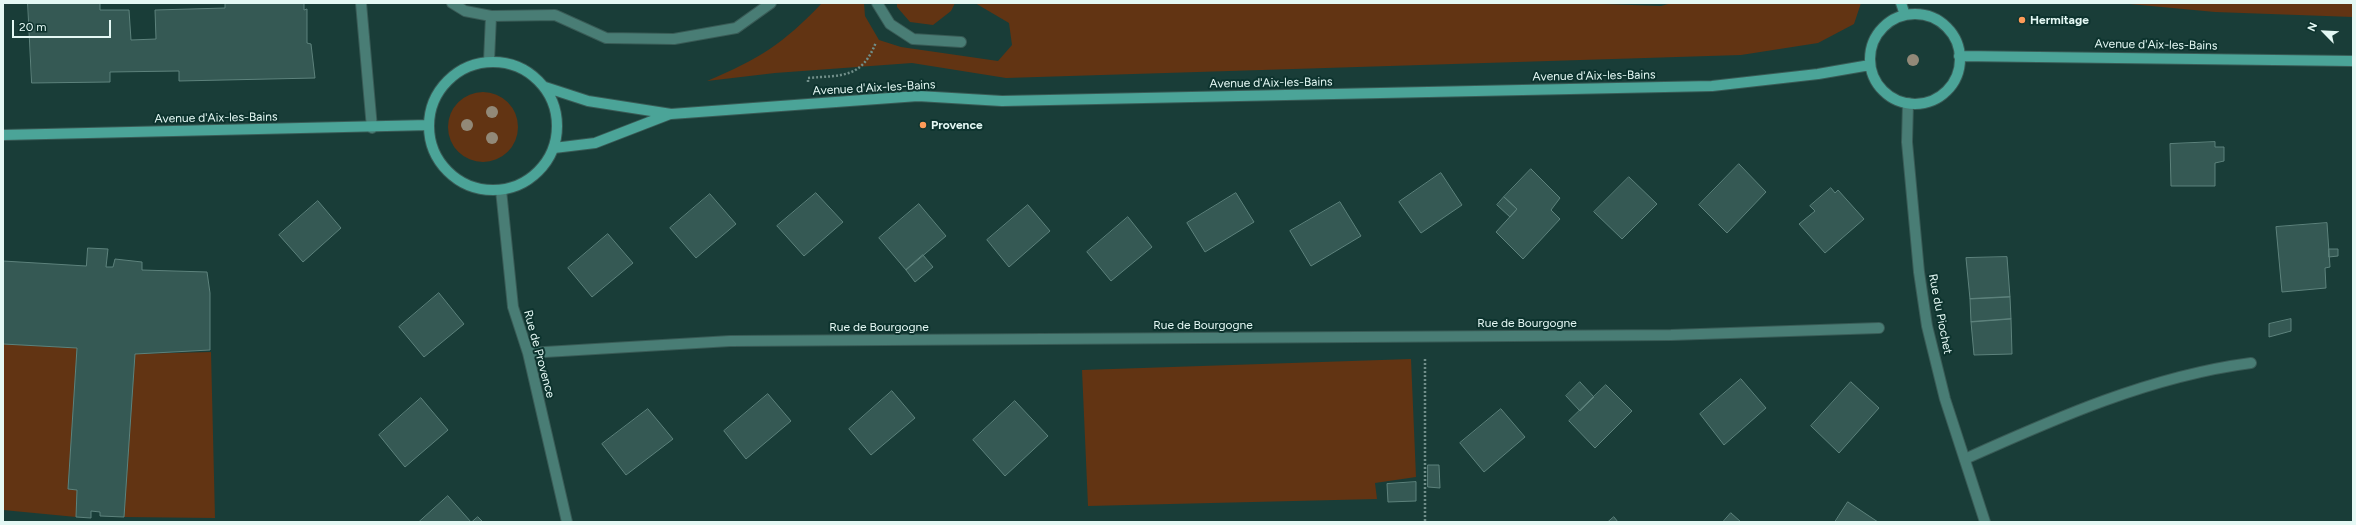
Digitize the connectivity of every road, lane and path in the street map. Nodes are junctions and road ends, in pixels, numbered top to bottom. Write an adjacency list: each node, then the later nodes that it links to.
1 (361, 3): 18 (street)
2 (452, 3): 7 (street)
3 (771, 3): 7 (street)
4 (1901, 3): 6 (main road)
5 (879, 7): 8 (street); 14 (path)
6 (1905, 15): 9 (main road); 12 (main road)
7 (491, 16): 10 (street)
8 (961, 42)
9 (1959, 56): 11 (main road, Avenue d'Aix-les-Bains); 15 (main road)
10 (489, 61): 13 (main road, Avenue d'Aix-les-Bains); 17 (main road, Avenue d'Aix-les-Bains)
11 (2353, 61)
12 (1870, 65): 14 (main road, Avenue d'Aix-les-Bains); 15 (main road)
13 (545, 87): 16 (main road, Avenue d'Aix-les-Bains); 20 (main road, Avenue d'Aix-les-Bains)
14 (808, 104): 16 (main road, Avenue d'Aix-les-Bains)
15 (1908, 104): 26 (street, Rue du Piochet)
16 (671, 114): 20 (main road, Avenue d'Aix-les-Bains)
17 (429, 125): 18 (main road, Avenue d'Aix-les-Bains); 21 (main road, Avenue d'Aix-les-Bains)
18 (372, 128): 19 (main road, Avenue d'Aix-les-Bains)
19 (3, 135)
20 (554, 148): 21 (main road, Avenue d'Aix-les-Bains)
21 (501, 190): 24 (street, Rue de Provence)
22 (1879, 328): 23 (street, Rue de Bourgogne)
23 (1424, 336): 24 (street, Rue de Bourgogne); 28 (path)
24 (528, 353): 27 (street, Rue de Provence)
25 (2251, 363): 26 (street)
26 (1965, 459): 29 (street, Rue du Piochet)
27 (567, 522)
28 (1425, 522)
29 (1985, 522)

